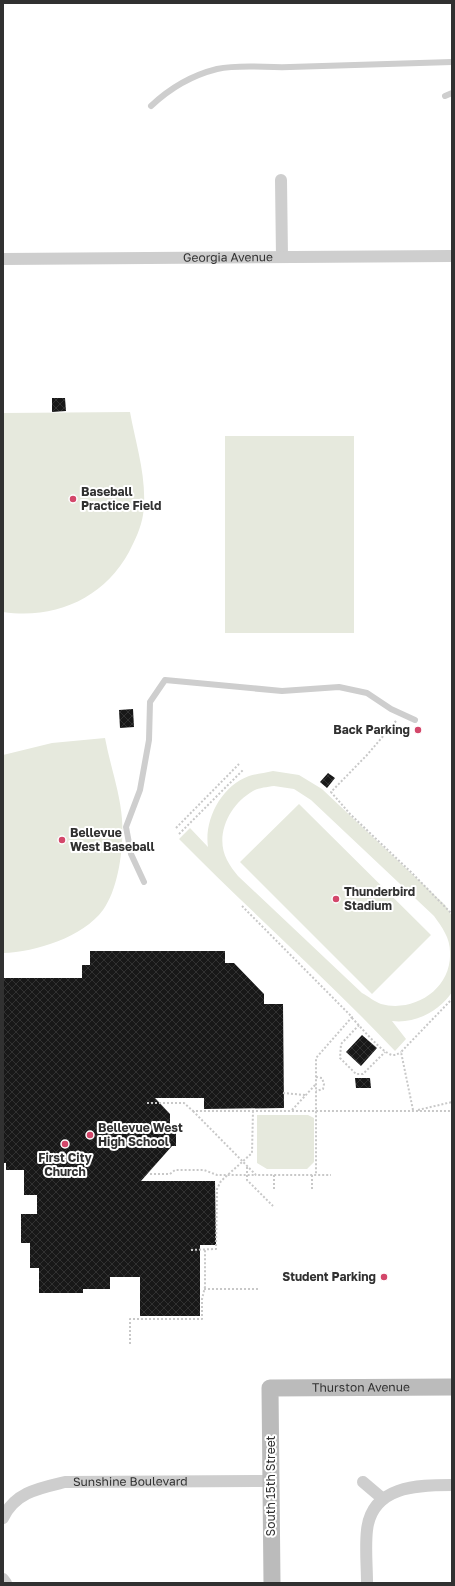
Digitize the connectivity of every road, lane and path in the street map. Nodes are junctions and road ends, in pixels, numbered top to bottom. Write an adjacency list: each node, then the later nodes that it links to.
1 (452, 62): 4 (lane)
2 (452, 94): 3 (lane)
3 (445, 96)
4 (151, 106)
5 (281, 180): 7 (street)
6 (452, 256): 7 (street, Georgia Avenue)
7 (282, 257): 8 (street, Georgia Avenue)
8 (3, 259)
9 (402, 714): 10 (lane); 15 (lane); 17 (path)
10 (415, 720)
11 (239, 764): 13 (path)
12 (244, 769): 14 (path)
13 (176, 828)
14 (179, 834)
15 (144, 882)
16 (242, 906): 19 (path)
17 (452, 914)
18 (452, 999): 22 (path)
19 (352, 1018): 20 (path); 23 (path)
20 (359, 1025): 21 (path); 21 (path)
21 (385, 1052): 22 (path)
22 (401, 1052): 33 (path)
23 (316, 1077): 24 (path); 25 (path)
24 (316, 1084): 25 (path); 27 (path)
25 (316, 1091): 32 (path)
26 (283, 1093): 27 (path)
27 (306, 1094): 31 (path)
28 (452, 1102): 34 (path)
29 (147, 1103): 36 (path)
30 (253, 1110): 31 (path); 36 (path); 37 (path)
31 (292, 1110): 32 (path)
32 (316, 1110): 33 (path); 44 (path)
33 (413, 1110): 34 (path)
34 (418, 1110): 35 (path)
35 (452, 1110)
36 (193, 1111): 37 (path)
37 (243, 1162): 38 (path); 46 (path)
38 (247, 1166): 40 (path); 41 (path)
39 (150, 1174): 46 (path)
40 (247, 1175): 41 (path); 46 (path); 49 (path)
41 (256, 1175): 42 (path)
42 (274, 1175): 43 (path); 47 (path)
43 (312, 1175): 44 (path); 48 (path)
44 (316, 1175): 45 (path)
45 (331, 1175)
46 (227, 1176): 50 (path)
47 (274, 1189)
48 (312, 1189)
49 (272, 1206)
50 (205, 1249): 51 (path); 52 (path)
51 (191, 1250)
52 (204, 1289): 53 (path); 54 (path)
53 (260, 1289)
54 (130, 1344)
55 (452, 1387): 56 (street, Thurston Avenue)
56 (270, 1388): 57 (street, South 15th Street)
57 (272, 1481): 61 (street, Sunshine Boulevard); 64 (street, South 15th Street)
58 (363, 1482): 60 (street)
59 (452, 1485): 60 (street)
60 (383, 1499): 65 (street)
61 (3, 1518)
62 (3, 1579): 63 (street)
63 (6, 1583)
64 (272, 1583)
65 (367, 1583)

